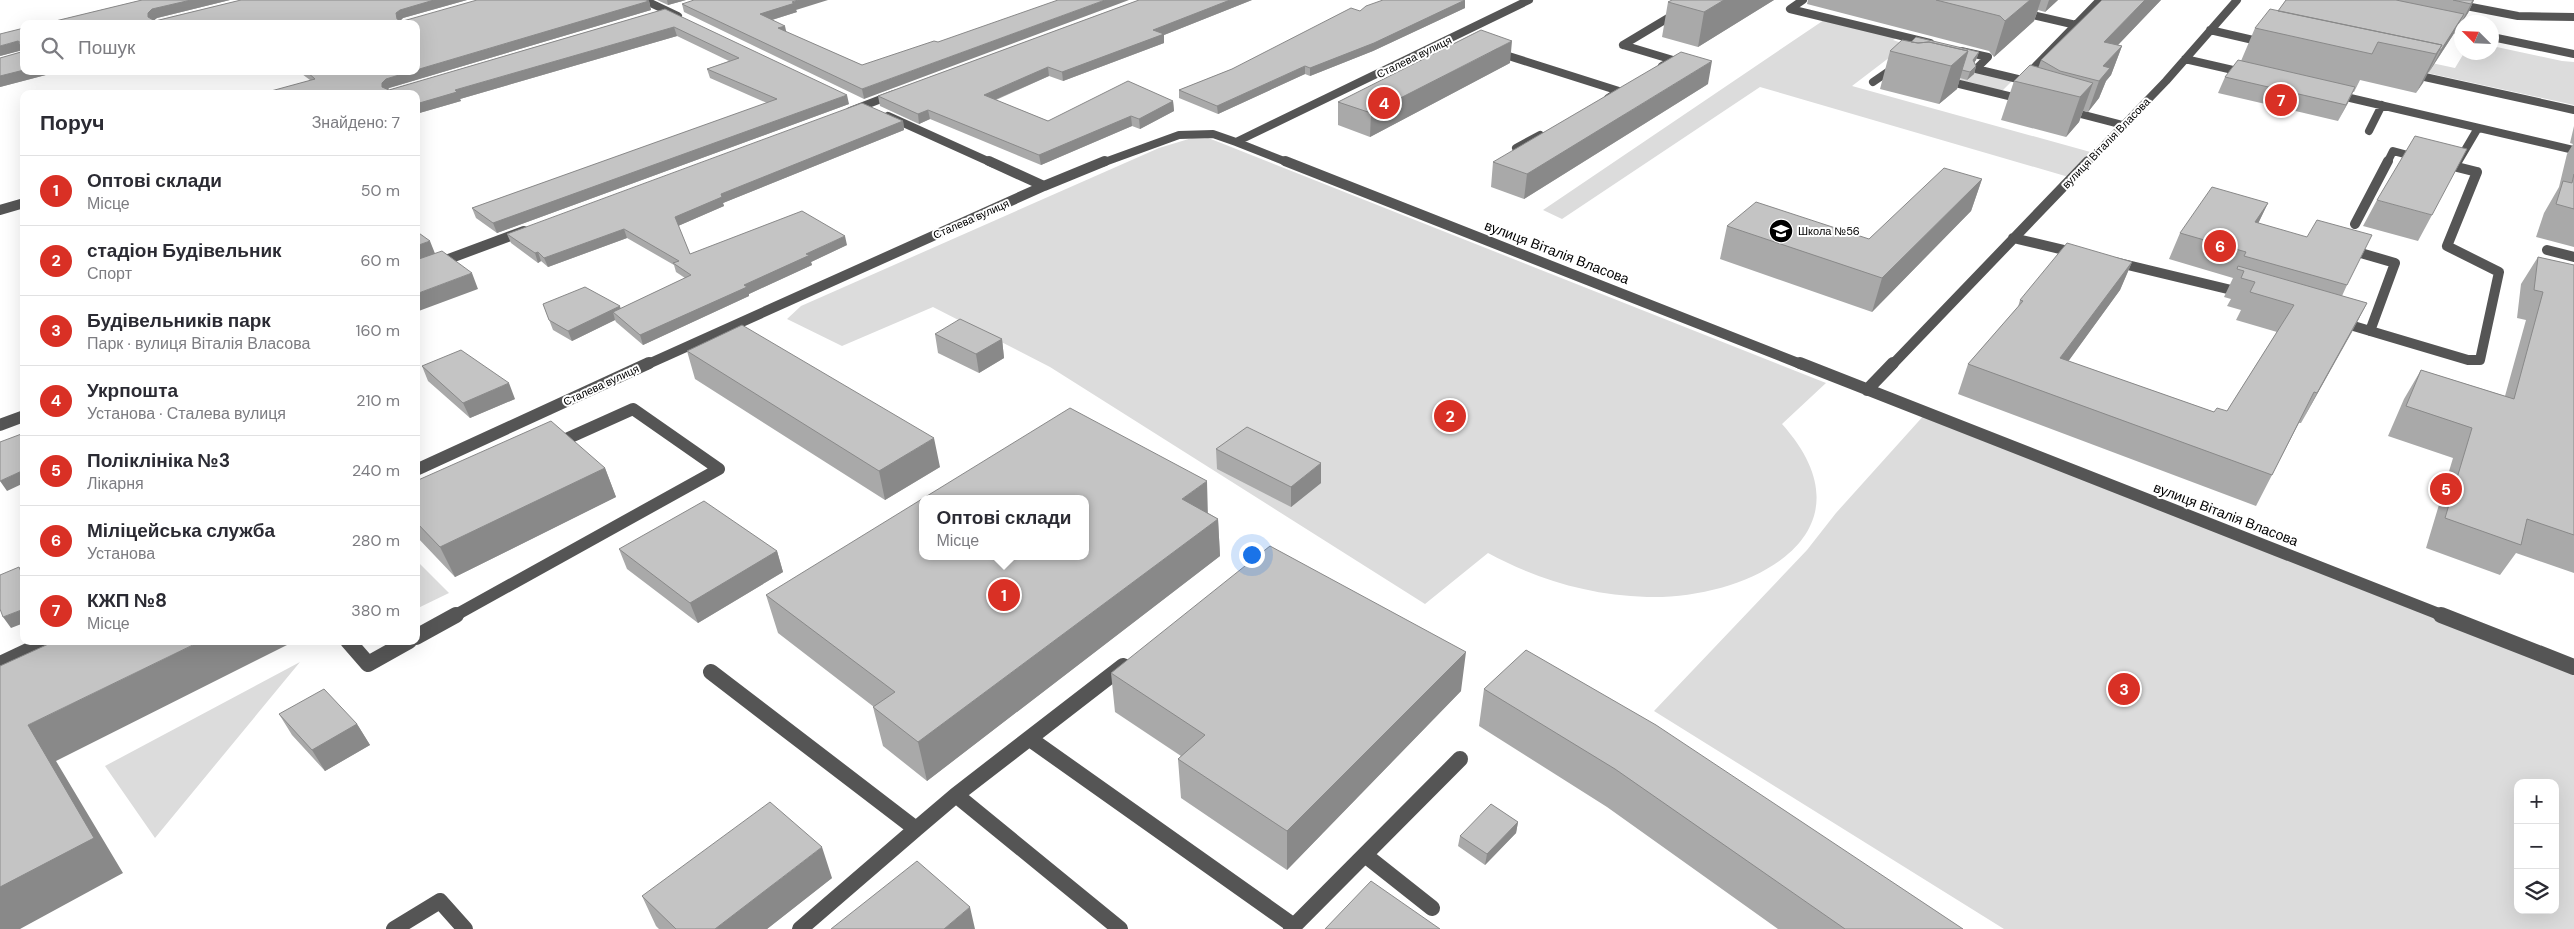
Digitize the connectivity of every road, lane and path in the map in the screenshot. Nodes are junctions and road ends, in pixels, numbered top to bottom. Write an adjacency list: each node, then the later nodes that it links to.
1 (644, 0): 10 (street)
2 (1529, 0): 45 (street, Сталева вулиця)
3 (1698, 0): 25 (street)
4 (1803, 0): 19 (street)
5 (2100, 0): 14 (street)
6 (2237, 0): 17 (street, вулиця Віталія Власова)
7 (2434, 0): 12 (street)
8 (677, 8): 10 (street)
9 (2008, 9): 14 (street)
10 (668, 11): 11 (street); 13 (street)
11 (658, 14)
12 (2574, 18)
13 (686, 20)
14 (2076, 25): 30 (street)
15 (2432, 25): 16 (street)
16 (2454, 29)
17 (2210, 30): 20 (street); 24 (street, вулиця Віталія Власова)
18 (2499, 38): 23 (street)
19 (1939, 45)
20 (2277, 45)
21 (1949, 48): 30 (street)
22 (1490, 50): 35 (street)
23 (2574, 54)
24 (2185, 59): 28 (street); 41 (street, вулиця Віталія Власова)
25 (1658, 69)
26 (2402, 72): 39 (street)
27 (1908, 76): 31 (street)
28 (2260, 77)
29 (1935, 78): 30 (street)
30 (2022, 80)
31 (1874, 82)
32 (900, 92): 36 (street)
33 (2325, 92): 37 (street)
34 (855, 101): 36 (street)
35 (1602, 101)
36 (864, 105): 40 (street); 49 (street)
37 (2382, 105): 42 (street); 44 (street)
38 (2054, 107): 41 (street)
39 (2574, 110)
40 (836, 116)
41 (2123, 125): 54 (street, вулиця Віталія Власова)
42 (2478, 128): 47 (street); 48 (street)
43 (1551, 129): 46 (street)
44 (2369, 131)
45 (1236, 142): 49 (street, Сталева вулиця); 62 (street, вулиця Віталія Власова)
46 (1516, 148)
47 (2574, 150)
48 (2456, 167): 52 (street); 61 (street)
49 (1044, 186): 65 (street, Сталева вулиця)
50 (20, 204): 51 (street)
51 (0, 210)
52 (2354, 224)
53 (538, 226): 58 (street)
54 (2013, 238): 59 (street); 62 (street, вулиця Віталія Власова)
55 (2334, 246): 61 (street)
56 (2547, 250): 57 (street)
57 (2574, 257)
58 (420, 270)
59 (2254, 296)
60 (2325, 317): 61 (street)
61 (2370, 331)
62 (1867, 390): 75 (street, вулиця Віталія Власова)
63 (20, 418): 64 (street)
64 (0, 425)
65 (467, 446): 67 (street); 68 (street, Сталева вулиця)
66 (547, 448): 69 (street)
67 (476, 461)
68 (420, 468)
69 (420, 635)
70 (40, 645): 74 (street)
71 (351, 645): 72 (street)
72 (401, 645)
73 (1139, 655): 77 (street)
74 (0, 664)
75 (2574, 667)
76 (711, 672): 80 (street)
77 (1030, 738): 79 (street); 83 (street)
78 (1460, 759): 81 (street)
79 (956, 795): 80 (street); 87 (street)
80 (916, 828): 86 (street)
81 (1365, 855): 82 (street); 83 (street)
82 (1432, 908)
83 (1292, 927)
84 (394, 929): 85 (street)
85 (465, 929)
86 (800, 929)
87 (1120, 929)

